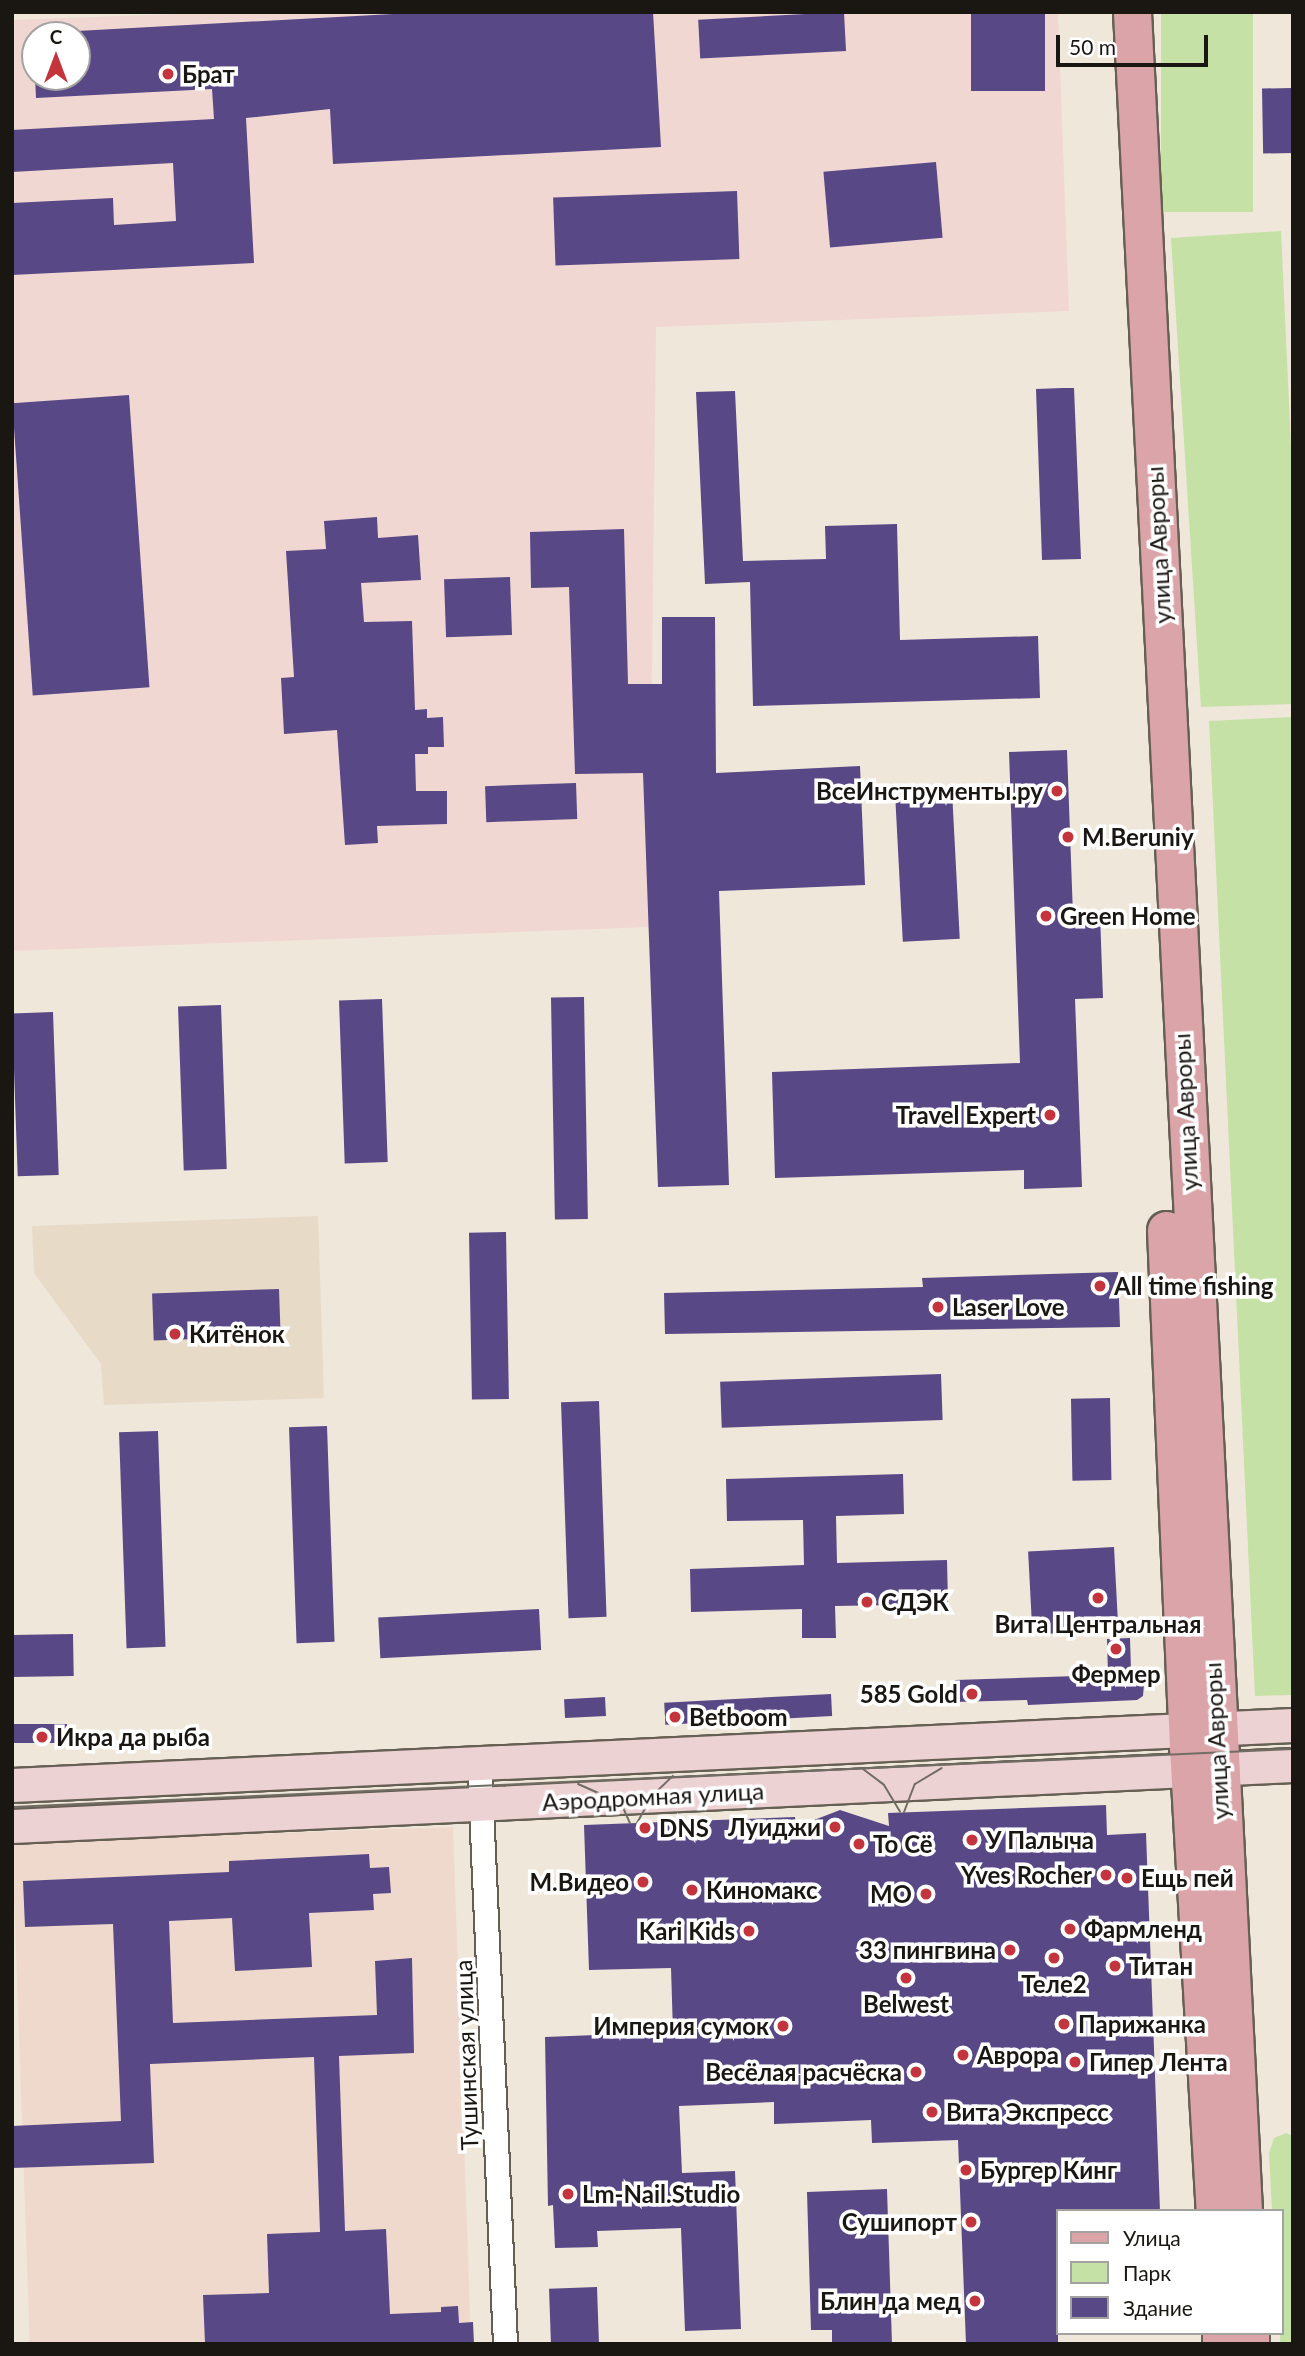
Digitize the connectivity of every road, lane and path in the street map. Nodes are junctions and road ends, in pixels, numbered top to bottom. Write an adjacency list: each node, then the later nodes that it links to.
1 (1113, 12): 4 (main road, улица Авроры)
2 (1132, 12): 4 (main road, улица Авроры)
3 (1293, 1725): 4 (main road, Аэродромная улица)
4 (1201, 1730): 5 (main road, Аэродромная улица); 7 (main road, улица Авроры)
5 (479, 1764): 8 (main road, Аэродромная улица); 9 (street, Тушинская улица)
6 (1293, 1765): 7 (main road, Аэродромная улица)
7 (1204, 1770): 9 (main road, Аэродромная улица); 11 (main road, улица Авроры); 12 (main road, улица Авроры)
8 (12, 1785)
9 (480, 1804): 10 (main road, Аэродромная улица); 13 (street, Тушинская улица)
10 (12, 1826)
11 (1215, 2209)
12 (1243, 2209)
13 (505, 2344)

